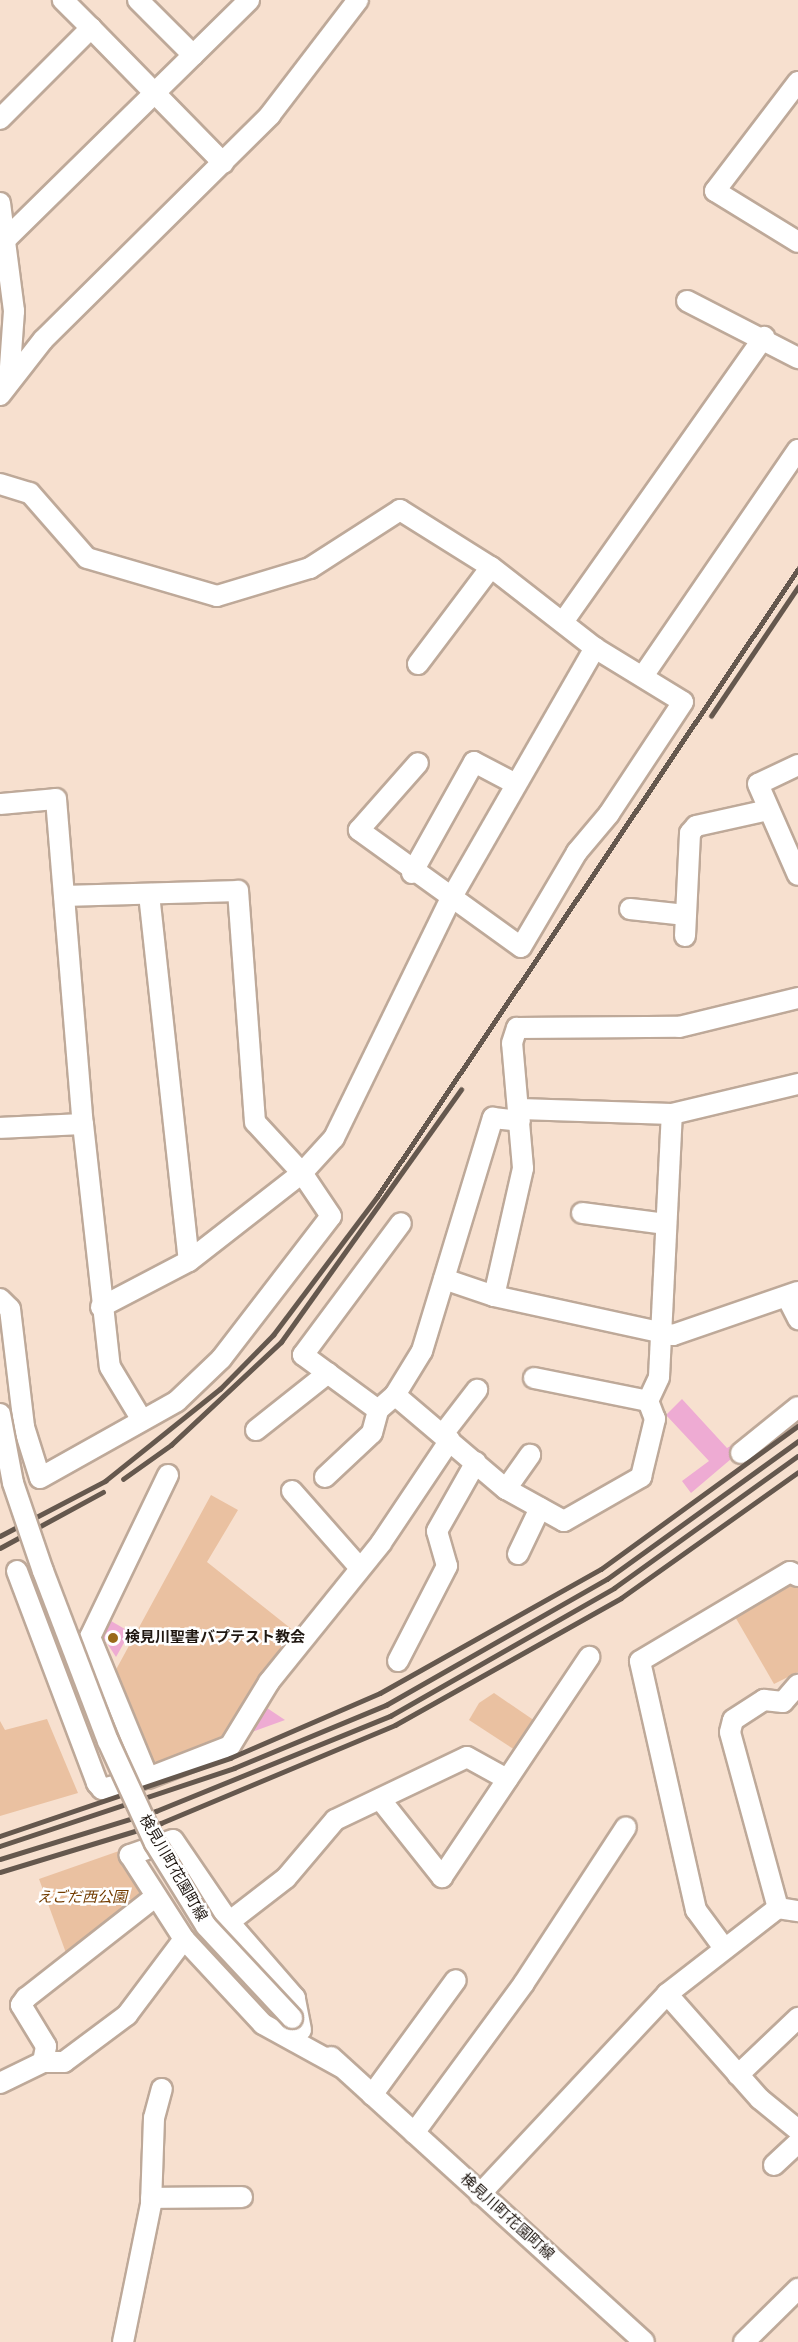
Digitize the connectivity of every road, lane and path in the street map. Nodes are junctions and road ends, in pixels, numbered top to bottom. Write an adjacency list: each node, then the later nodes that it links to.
1 (63, 0): 5 (street)
2 (138, 0): 6 (street)
3 (249, 0): 6 (street)
4 (358, 0): 10 (street)
5 (91, 28): 8 (street); 9 (street)
6 (193, 55): 8 (street)
7 (798, 82): 13 (street)
8 (154, 93): 10 (street); 12 (street)
9 (0, 119)
10 (223, 164): 17 (street)
11 (0, 203): 12 (street)
12 (8, 237): 17 (street)
13 (798, 242)
14 (687, 301): 15 (street)
15 (764, 337): 16 (street); 21 (street)
16 (798, 358)
17 (5, 388)
18 (798, 450): 24 (street)
19 (0, 484): 20 (street)
20 (490, 567): 21 (street); 23 (street)
21 (563, 622): 22 (street)
22 (595, 648): 24 (street); 27 (street)
23 (418, 664)
24 (643, 676): 34 (street)
25 (418, 763): 30 (street)
26 (798, 765): 29 (street)
27 (516, 784): 30 (street); 34 (street)
28 (0, 804): 33 (street)
29 (768, 810): 31 (street); 36 (street)
30 (412, 873): 34 (street)
31 (798, 875)
32 (149, 894): 33 (street); 44 (street); 48 (street)
33 (64, 896): 42 (street)
34 (450, 900): 44 (street)
35 (630, 909): 36 (street)
36 (686, 915): 37 (street)
37 (685, 936)
38 (798, 998): 41 (street)
39 (798, 1084): 40 (street)
40 (672, 1114): 41 (street); 47 (street)
41 (520, 1115): 49 (street); 51 (street)
42 (83, 1124): 43 (street); 53 (street)
43 (0, 1128)
44 (302, 1173): 48 (street); 64 (street)
45 (582, 1214): 47 (street)
46 (400, 1223): 56 (street)
47 (665, 1224): 55 (street)
48 (189, 1261): 53 (street)
49 (444, 1279): 51 (street); 59 (street)
50 (792, 1294): 54 (street); 55 (street)
51 (494, 1296): 55 (street)
52 (0, 1299): 64 (street)
53 (100, 1307): 64 (street)
54 (798, 1319)
55 (658, 1331): 60 (street)
56 (328, 1373): 62 (street); 65 (street)
57 (534, 1378): 60 (street)
58 (477, 1390): 66 (street)
59 (395, 1395): 62 (street); 66 (street)
60 (648, 1401): 74 (street)
61 (798, 1407): 67 (street)
62 (378, 1410): 71 (street)
63 (0, 1414): 96 (street, 検見川町花園町線, bridge)
64 (142, 1420)
65 (256, 1430)
66 (446, 1437): 69 (street); 76 (street)
67 (741, 1453)
68 (530, 1455): 72 (street)
69 (476, 1462): 72 (street); 80 (street)
70 (168, 1475): 83 (street)
71 (325, 1477)
72 (506, 1489): 74 (street)
73 (292, 1491): 76 (street)
74 (540, 1508): 75 (street)
75 (518, 1554)
76 (360, 1568): 83 (street)
77 (16, 1571): 83 (street)
78 (798, 1577): 92 (street)
79 (589, 1657): 84 (street)
80 (398, 1661)
81 (798, 1685): 82 (street)
82 (790, 1705): 88 (street)
83 (148, 1778)
84 (507, 1779): 85 (street); 85 (street)
85 (380, 1799): 90 (street)
86 (626, 1827): 104 (street)
87 (155, 1897): 90 (street); 91 (street); 97 (street)
88 (778, 1908): 89 (street); 92 (street)
89 (798, 1911)
90 (229, 1922): 96 (street)
91 (184, 1939): 97 (street); 98 (street)
92 (724, 1948): 94 (street)
93 (456, 1980): 102 (street)
94 (667, 1994): 99 (street); 107 (street)
95 (798, 2018): 99 (street)
96 (297, 2024): 98 (street, 検見川町花園町線)
97 (43, 2062): 100 (street)
98 (341, 2067): 102 (street, 検見川町花園町線)
99 (738, 2075): 103 (street)
100 (0, 2083)
101 (162, 2089): 109 (street)
102 (372, 2095): 104 (street, 検見川町花園町線)
103 (798, 2130)
104 (414, 2133): 107 (street, 検見川町花園町線)
105 (798, 2143): 106 (street)
106 (774, 2165)
107 (480, 2194): 112 (street, 検見川町花園町線)
108 (242, 2197): 109 (street)
109 (151, 2198): 111 (street)
110 (798, 2289): 113 (street)
111 (123, 2342)
112 (644, 2342)
113 (744, 2342)

